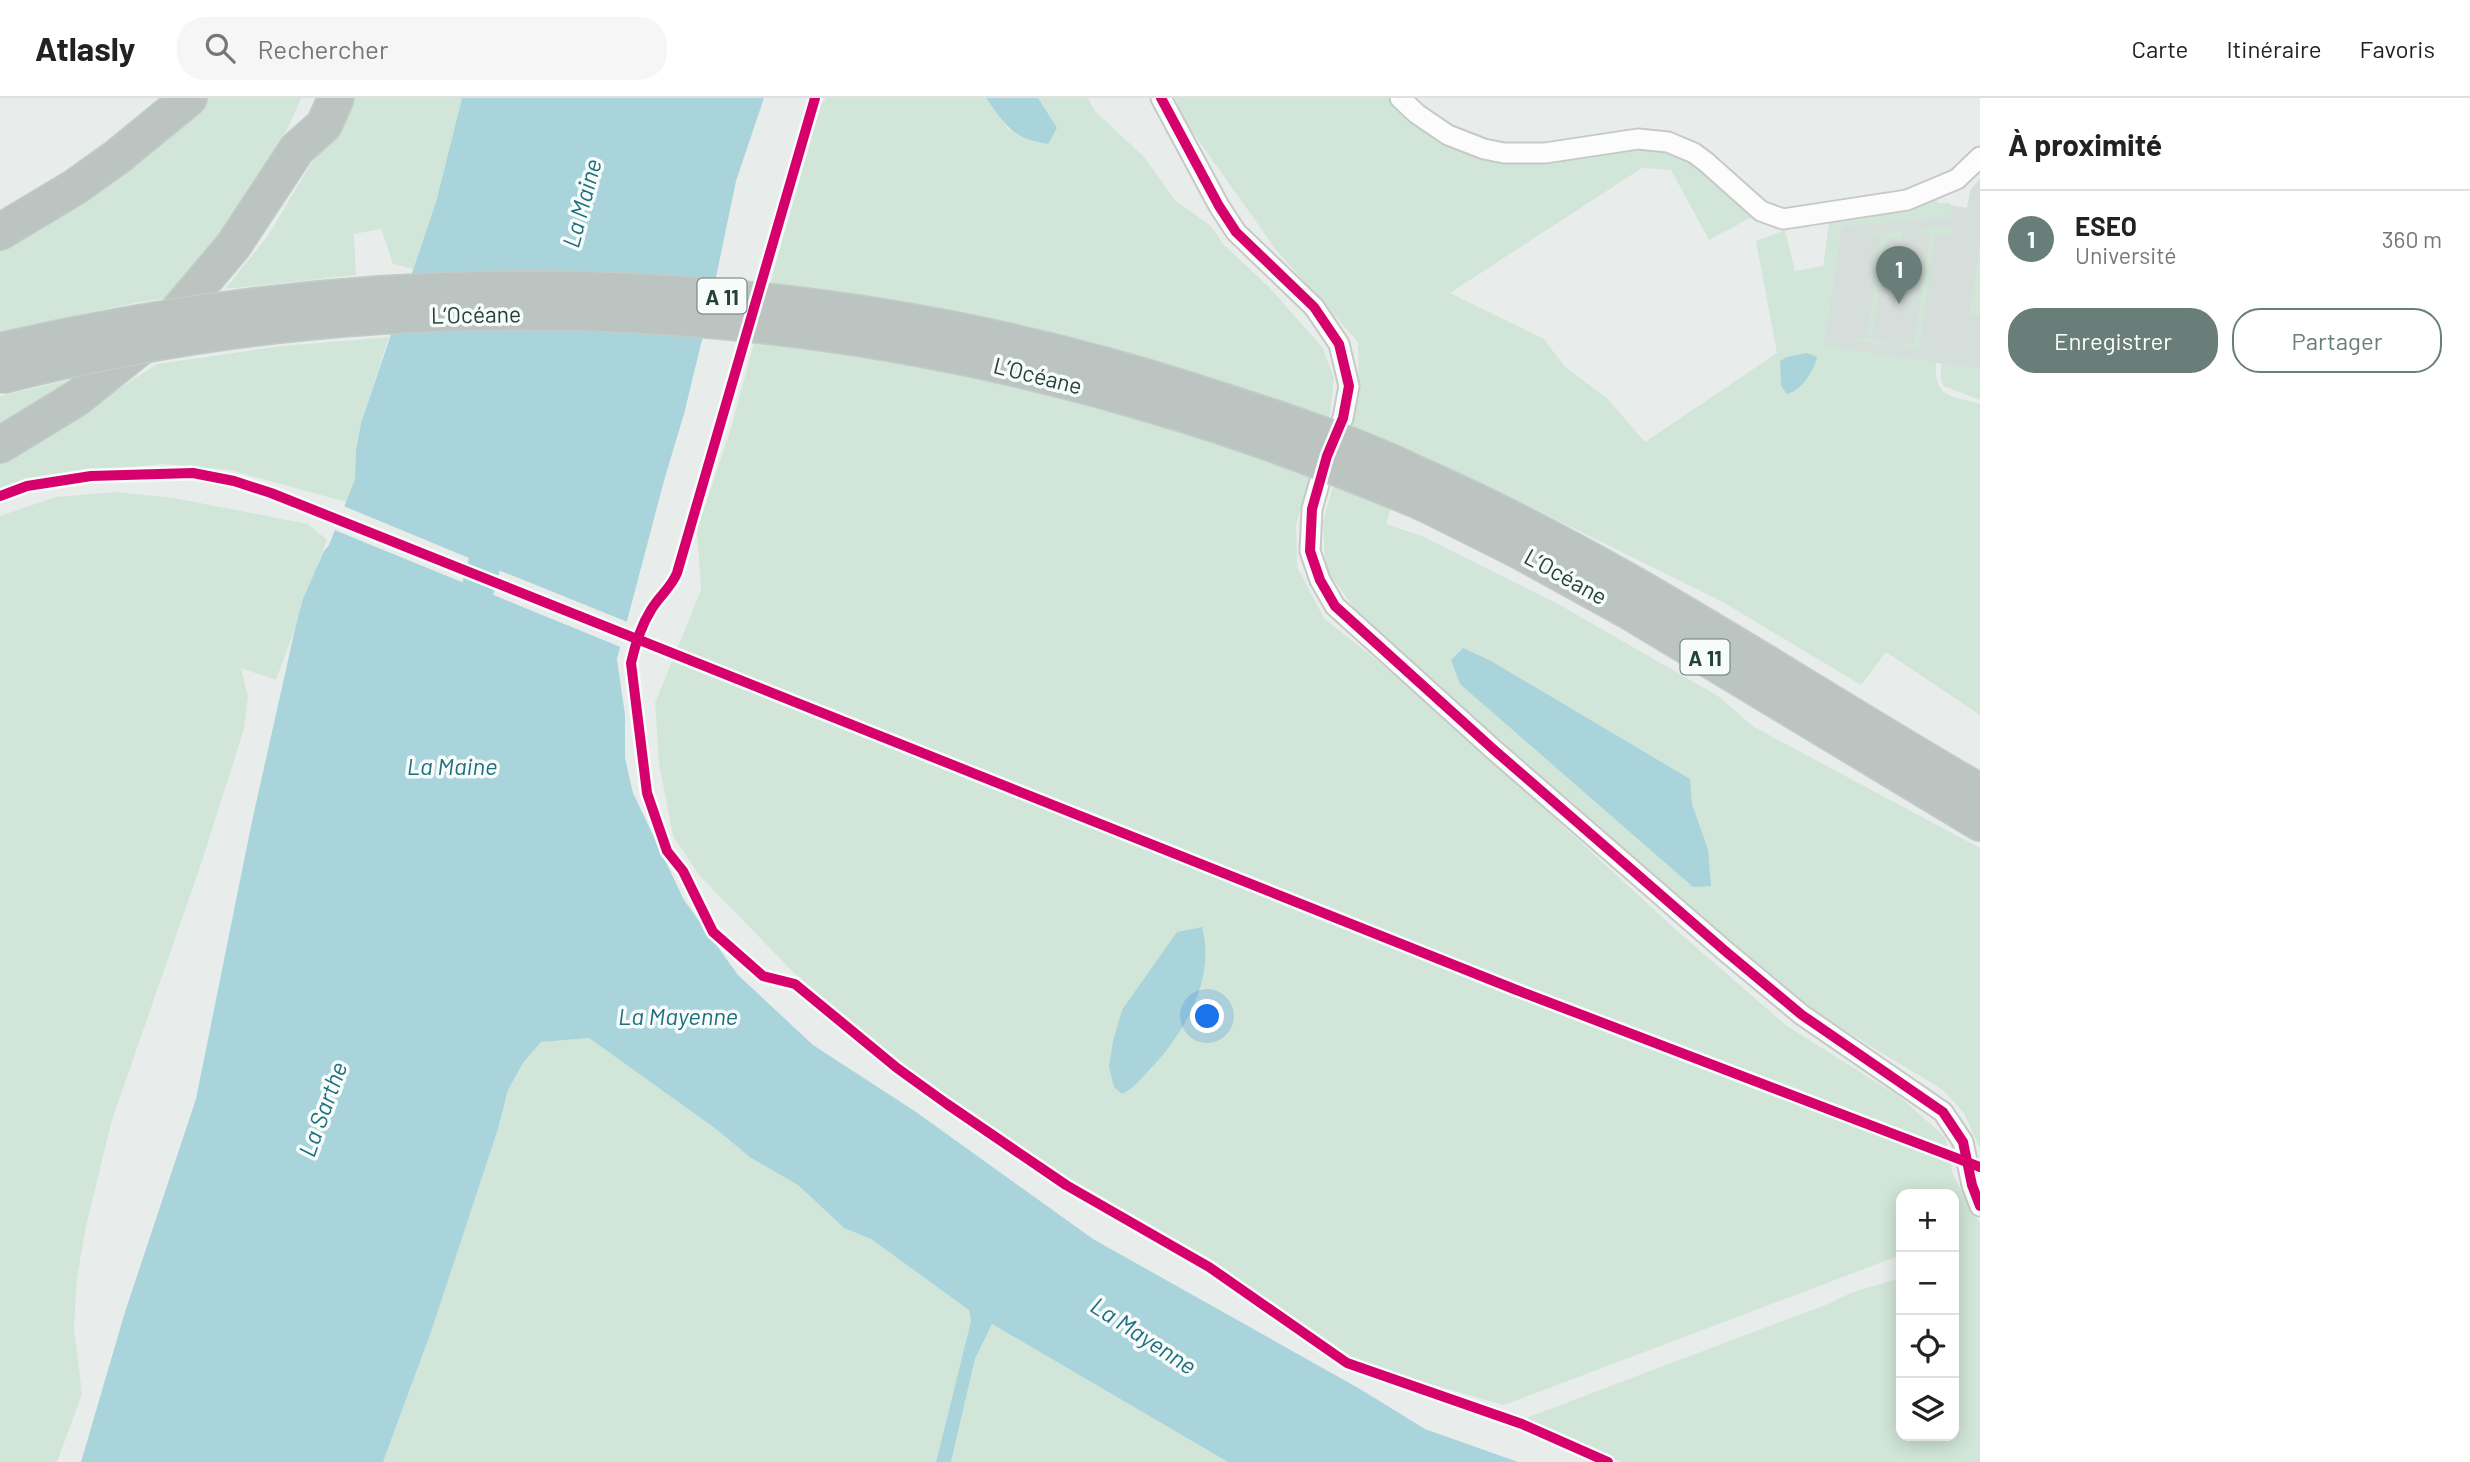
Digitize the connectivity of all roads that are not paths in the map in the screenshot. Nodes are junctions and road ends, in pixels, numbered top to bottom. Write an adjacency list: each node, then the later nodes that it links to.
1 (166, 98): 7 (highway)
2 (188, 98): 7 (highway)
3 (316, 98): 8 (highway)
4 (335, 98): 8 (highway)
5 (1161, 98): 17 (street)
6 (1400, 98): 9 (street)
7 (143, 135): 10 (highway)
8 (297, 149): 13 (highway)
9 (1980, 157)
10 (0, 232)
11 (0, 351): 14 (highway, L’Océane / A 11, bridge)
12 (0, 376): 14 (highway, L’Océane / A 11, bridge)
13 (0, 445)
14 (1423, 490): 15 (highway, L’Océane / A 11); 16 (highway, L’Océane / A 11)
15 (1980, 792)
16 (1980, 822)
17 (1977, 1201)

